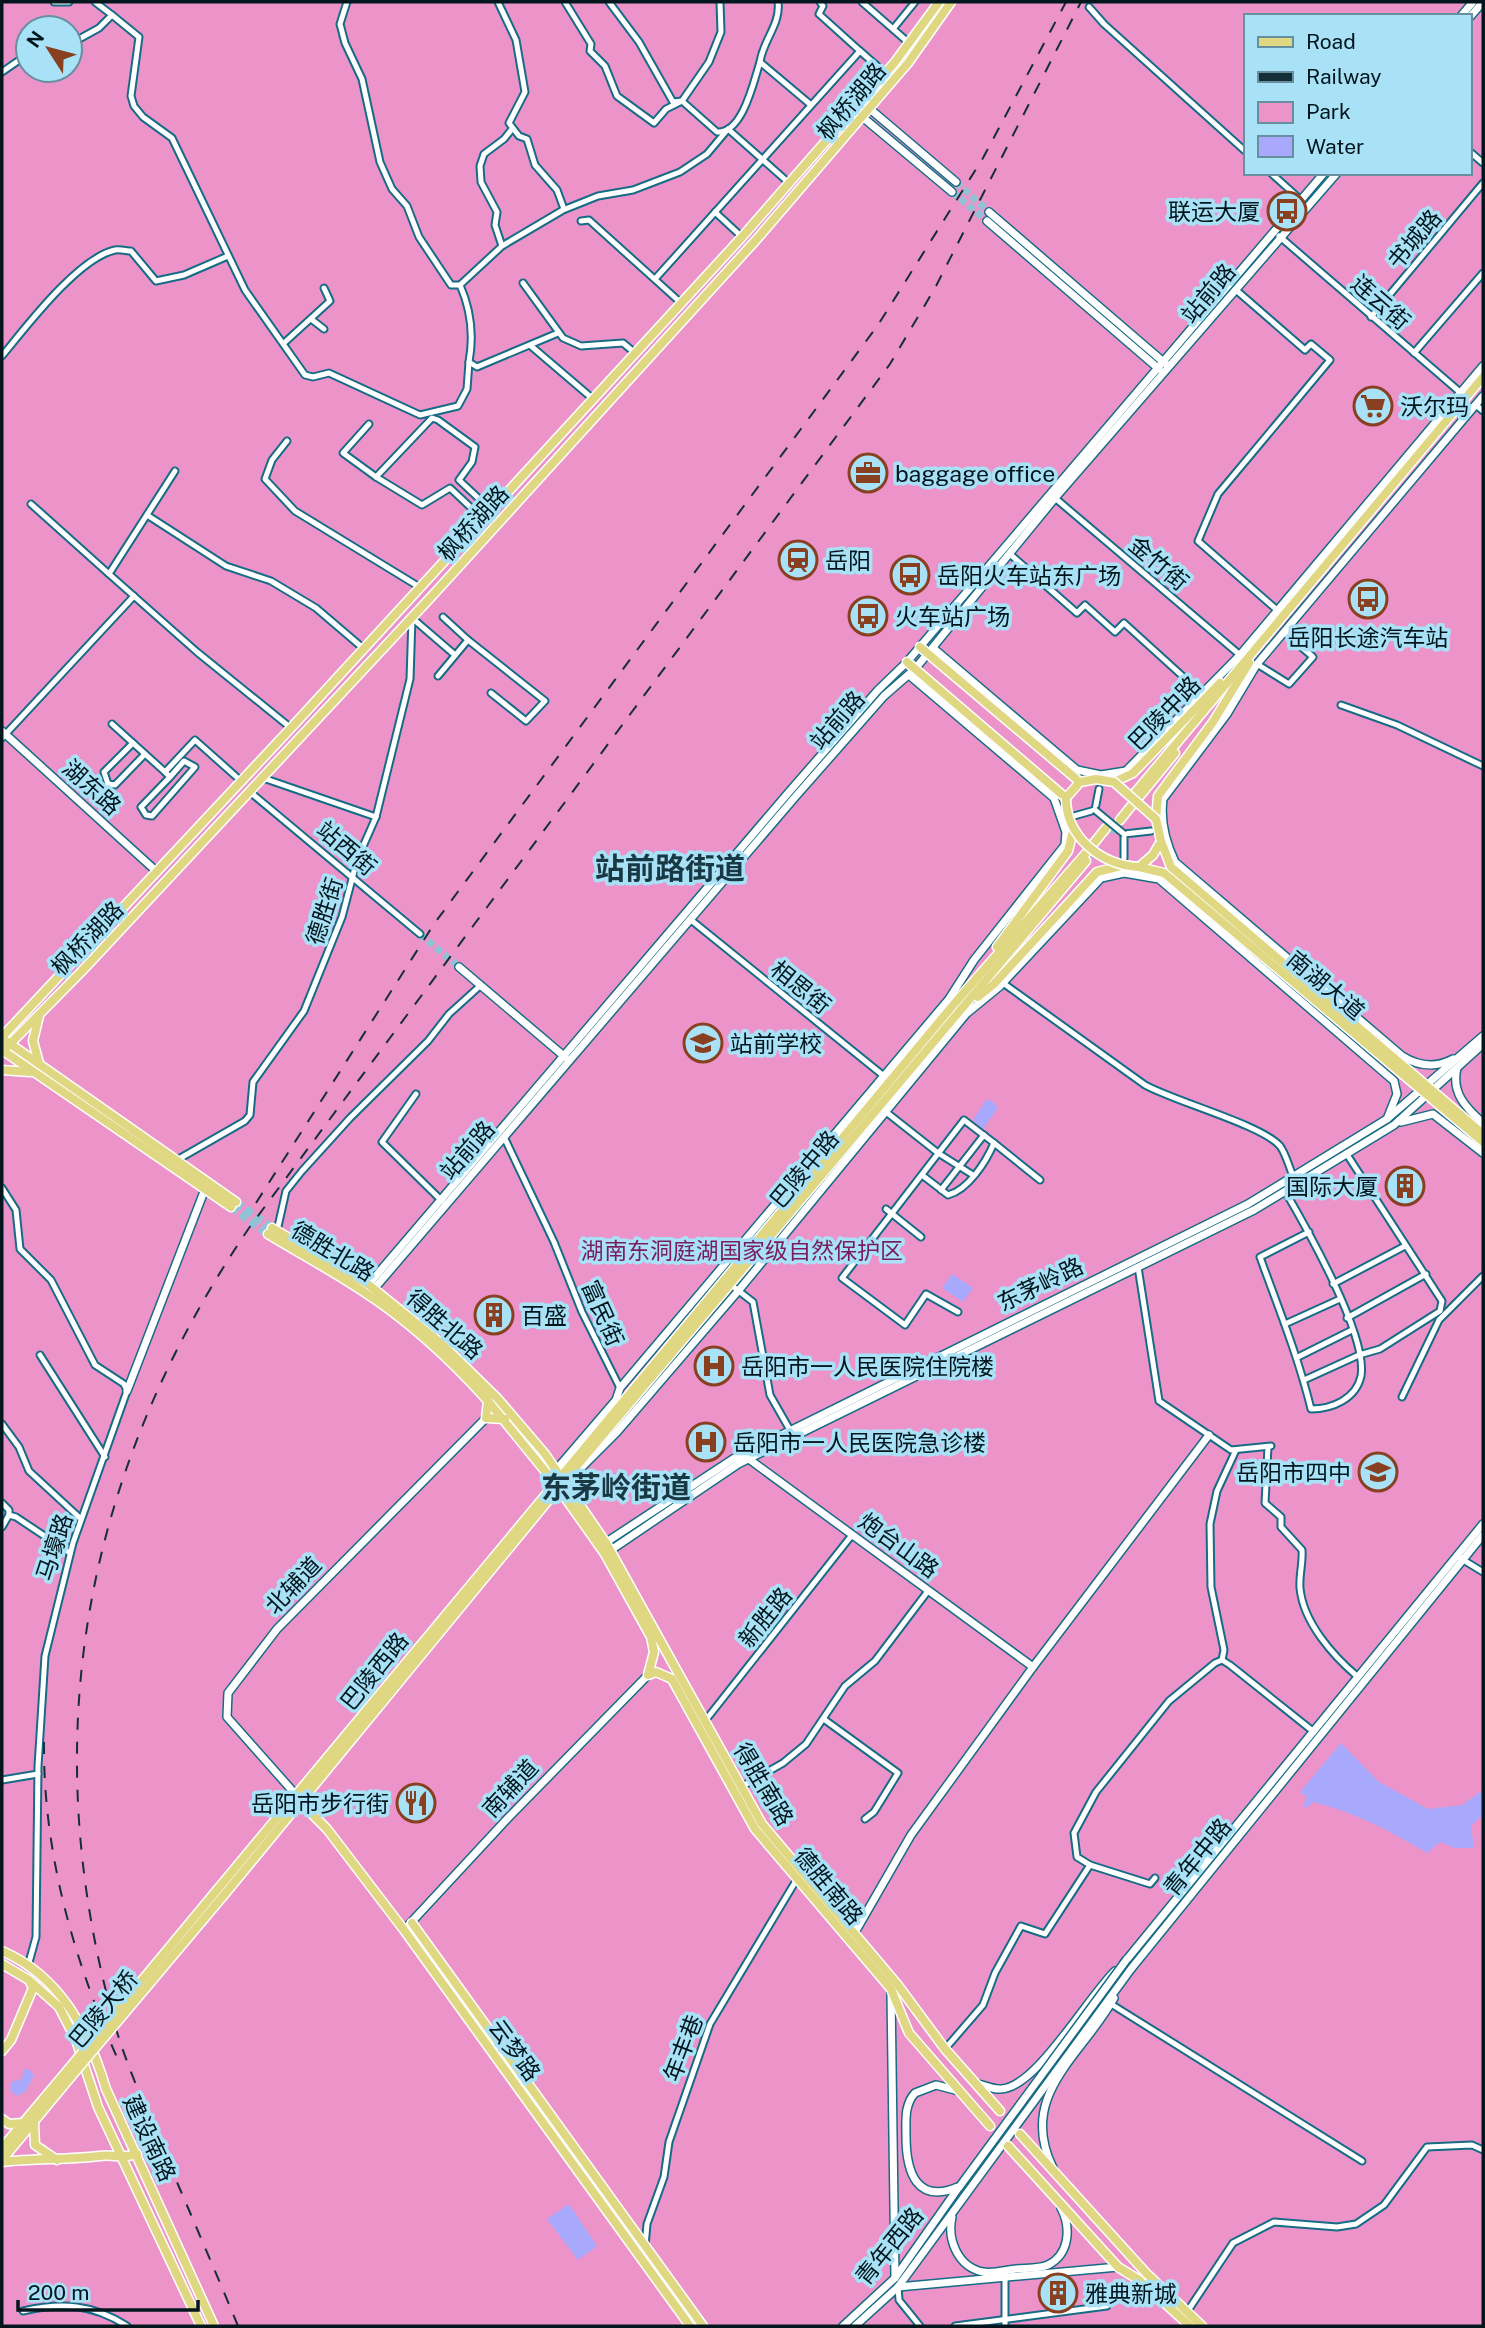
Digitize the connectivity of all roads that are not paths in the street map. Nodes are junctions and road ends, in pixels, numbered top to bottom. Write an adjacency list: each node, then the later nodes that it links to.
1 (54, 2): 2 (street)
2 (69, 2)
3 (95, 2): 17 (street)
4 (347, 2): 55 (street)
5 (498, 2): 30 (street)
6 (565, 2): 25 (street)
7 (609, 2): 25 (street)
8 (720, 2): 25 (street)
9 (778, 2): 23 (street)
10 (820, 2): 22 (street)
11 (862, 2): 19 (street)
12 (915, 2): 19 (street)
13 (939, 2): 21 (main road, 枫桥湖路)
14 (951, 2): 27 (main road, 枫桥湖路)
15 (1483, 2): 18 (main road)
16 (1089, 7): 32 (street)
17 (112, 15): 20 (street); 50 (street)
18 (1471, 16)
19 (893, 29): 21 (street)
20 (84, 36)
21 (909, 43): 24 (main road, 枫桥湖路)
22 (860, 51): 24 (street); 26 (street)
23 (760, 62): 26 (street); 31 (street)
24 (885, 73): 28 (main road, 枫桥湖路)
25 (682, 101): 31 (street)
26 (811, 105): 33 (street)
27 (870, 109): 29 (main road, 枫桥湖路); 37 (main road)
28 (854, 110): 29 (main road); 38 (main road, 枫桥湖路)
29 (863, 117): 40 (main road); 97 (main road, 枫桥湖路)
30 (512, 129): 42 (street); 49 (street)
31 (728, 129): 33 (street); 42 (street)
32 (1244, 150)
33 (762, 159): 38 (street); 43 (street)
34 (1272, 175): 41 (street)
35 (1322, 175): 41 (main road, 站前路)
36 (1335, 175): 47 (main road, 站前路)
37 (956, 182)
38 (789, 183): 48 (main road, 枫桥湖路)
39 (1483, 183): 60 (street, 书城路)
40 (952, 192)
41 (1301, 200): 70 (main road, 站前路)
42 (564, 209): 49 (street)
43 (715, 212): 48 (street); 52 (street)
44 (989, 212): 70 (main road)
45 (581, 221): 52 (street)
46 (987, 221): 70 (main road)
47 (1279, 236): 58 (main road, 站前路); 60 (street, 连云街)
48 (742, 237): 59 (main road, 枫桥湖路)
49 (502, 246): 55 (street)
50 (228, 256): 64 (street); 68 (street)
51 (1483, 273): 53 (street)
52 (655, 279): 59 (street)
53 (1476, 281): 56 (street); 67 (street)
54 (523, 283): 63 (street)
55 (460, 285): 69 (street)
56 (1483, 287)
57 (324, 288): 61 (street)
58 (1236, 290): 72 (main road, 站前路); 95 (street)
59 (681, 303): 66 (main road, 枫桥湖路)
60 (1371, 317): 67 (street, 连云街)
61 (311, 318): 62 (street); 64 (street)
62 (324, 329)
63 (558, 333): 65 (street); 66 (street)
64 (284, 343): 69 (street)
65 (531, 346): 69 (street); 77 (street)
66 (635, 353): 77 (main road, 枫桥湖路)
67 (1414, 353): 75 (street, 连云街)
68 (2, 356)
69 (469, 362)
70 (1160, 365): 72 (main road); 100 (main road, 站前路)
71 (1483, 366): 75 (main road)
72 (1167, 371): 86 (main road, 站前路)
73 (1483, 377): 104 (main road, 巴陵中路)
74 (1483, 386): 104 (main road, 巴陵中路)
75 (1461, 393): 95 (main road)
76 (1483, 396): 78 (main road)
77 (593, 399): 88 (main road, 枫桥湖路)
78 (1476, 405): 79 (street); 98 (main road)
79 (1483, 411)
80 (369, 424): 83 (street)
81 (287, 441): 93 (street)
82 (175, 471): 89 (street)
83 (376, 477): 84 (street); 85 (street)
84 (459, 480): 85 (street); 88 (street)
85 (448, 489): 90 (street)
86 (1055, 498): 91 (main road, 站前路); 104 (street, 金竹街)
87 (31, 504): 92 (street)
88 (491, 510): 90 (main road, 枫桥湖路)
89 (147, 515): 92 (street); 101 (street)
90 (483, 519): 93 (main road, 枫桥湖路)
91 (1012, 555): 102 (main road, 站前路); 108 (street)
92 (109, 574): 94 (street)
93 (421, 587): 101 (main road, 枫桥湖路)
94 (134, 596): 112 (street); 113 (street)
95 (1277, 610): 104 (main road)
96 (443, 617): 99 (street)
97 (412, 618): 103 (street); 118 (main road, 枫桥湖路); 129 (street, 德胜街)
98 (1284, 632): 104 (main road); 104 (street, 金竹街)
99 (468, 640): 103 (street); 109 (street)
100 (920, 647): 102 (main road); 105 (main road, 站前路)
101 (364, 649): 112 (main road, 枫桥湖路)
102 (930, 651): 106 (main road, 站前路); 108 (main road); 120 (main road)
103 (455, 655): 107 (street)
104 (1248, 660): 108 (main road); 121 (main road, 巴陵中路); 124 (main road, 巴陵中路); 131 (main road, 巴陵中路); 155 (main road)
105 (907, 662): 106 (main road); 156 (main road, 站前路)
106 (912, 672): 125 (main road); 142 (main road, 站前路); 161 (main road)
107 (438, 676)
108 (1200, 692)
109 (491, 693)
110 (1341, 705): 116 (street)
111 (112, 724): 114 (street)
112 (291, 728): 119 (main road, 枫桥湖路)
113 (3, 734): 140 (main road, 湖东路)
114 (133, 743): 115 (street); 115 (street)
115 (145, 754): 117 (street)
116 (1483, 766)
117 (168, 774): 117 (street); 119 (street)
118 (263, 778): 123 (main road, 枫桥湖路); 129 (street)
119 (241, 781): 140 (main road, 枫桥湖路)
120 (1080, 782): 121 (main road, bridge); 125 (main road)
121 (1114, 782): 131 (main road, bridge)
122 (1099, 789): 127 (street)
123 (250, 792): 141 (street, 站西街); 150 (main road, 枫桥湖路)
124 (1137, 795)
125 (1066, 798): 133 (main road, bridge)
126 (1130, 804): 130 (main road)
127 (1095, 810): 128 (street); 135 (street, bridge)
128 (1074, 816)
129 (376, 817): 141 (street, 德胜街)
130 (1118, 818)
131 (1156, 819): 136 (main road, 巴陵中路, bridge)
132 (1108, 830): 137 (main road)
133 (1073, 831): 138 (main road, bridge); 148 (main road, 巴陵中路)
134 (1151, 831): 135 (street)
135 (1124, 834): 138 (street)
136 (1161, 841): 139 (main road); 144 (main road, 巴陵中路)
137 (1096, 844)
138 (1123, 862): 139 (main road, 巴陵中路, bridge); 149 (main road, 巴陵中路)
139 (1139, 867): 144 (main road, 南湖大道)
140 (156, 872): 152 (main road, 枫桥湖路)
141 (354, 879): 143 (street, 站西街); 175 (street, 德胜街)
142 (691, 920): 161 (street, 相思街); 169 (main road, 站前路)
143 (420, 934)
144 (1275, 962): 162 (main road, 南湖大道)
145 (459, 967): 147 (main road)
146 (1003, 983): 164 (main road); 165 (main road); 180 (street)
147 (481, 985): 156 (main road); 192 (street)
148 (954, 1004): 149 (main road, 巴陵中路); 161 (main road, 巴陵中路)
149 (962, 1010): 164 (main road, 巴陵中路)
150 (41, 1013): 152 (main road, 枫桥湖路); 157 (main road)
151 (1483, 1036): 155 (main road, 东茅岭路)
152 (5, 1040): 154 (main road, 枫桥湖路); 157 (main road)
153 (1483, 1044): 158 (main road, 东茅岭路)
154 (2, 1051): 160 (main road)
155 (1461, 1055): 162 (main road, 东茅岭路)
156 (565, 1057): 187 (main road, 站前路)
157 (39, 1063): 175 (main road)
158 (1458, 1068): 162 (main road, 东茅岭路); 166 (main road)
159 (2, 1070): 160 (main road)
160 (35, 1073): 184 (main road)
161 (887, 1078): 177 (main road, 巴陵中路); 181 (main road)
162 (1426, 1090): 165 (main road, 东茅岭路); 167 (main road, 南湖大道); 170 (main road, 南湖大道)
163 (416, 1094): 187 (street)
164 (884, 1110): 172 (street); 200 (main road, 巴陵中路); 202 (main road)
165 (1390, 1122): 173 (main road, 东茅岭路); 174 (main road); 180 (main road, 东茅岭路)
166 (1483, 1123)
167 (1483, 1134)
168 (984, 1135): 171 (street); 172 (street); 176 (street)
169 (504, 1137): 201 (main road, 站前路); 213 (street, 富民街)
170 (1483, 1142)
171 (994, 1143): 179 (street); 182 (street)
172 (938, 1153): 176 (street); 178 (street)
173 (1346, 1153): 186 (main road, 东茅岭路); 195 (street)
174 (1483, 1153)
175 (177, 1160): 184 (main road)
176 (959, 1167): 179 (street); 185 (street)
177 (814, 1172): 181 (main road); 189 (main road, 巴陵中路)
178 (922, 1175): 185 (street); 191 (street)
179 (973, 1175): 185 (street)
180 (1293, 1176): 221 (main road, 东茅岭路)
181 (797, 1179): 190 (main road)
182 (1040, 1180)
183 (2, 1188): 214 (street)
184 (205, 1189): 214 (main road)
185 (941, 1190)
186 (1285, 1191): 193 (street); 196 (main road, 东茅岭路)
187 (442, 1201): 201 (main road, 站前路)
188 (886, 1209): 191 (street)
189 (780, 1212): 190 (main road); 228 (main road, 巴陵中路)
190 (768, 1214): 213 (main road)
191 (892, 1214): 194 (street); 204 (street)
192 (272, 1231): 201 (main road, 德胜北路)
193 (1309, 1232): 199 (street); 206 (street)
194 (921, 1237)
195 (1405, 1246): 197 (street); 199 (street)
196 (1138, 1265): 222 (street); 227 (main road, 东茅岭路)
197 (1426, 1274): 205 (street); 209 (street)
198 (1483, 1276): 215 (street)
199 (1332, 1284): 203 (street)
200 (731, 1285): 202 (street); 228 (main road, 巴陵中路)
201 (369, 1290): 212 (main road, 得胜北路); 216 (main road, 德胜北路)
202 (739, 1290): 221 (street); 228 (main road)
203 (1339, 1299): 205 (street); 206 (street)
204 (958, 1312)
205 (1348, 1318): 207 (street)
206 (1285, 1324): 210 (street)
207 (1352, 1330): 209 (street); 210 (street)
208 (40, 1355): 226 (street)
209 (1359, 1355): 211 (street); 211 (street)
210 (1298, 1357): 211 (street)
211 (1304, 1380)
212 (486, 1387): 216 (main road); 219 (main road, 得胜北路)
213 (620, 1388): 223 (main road)
214 (127, 1391): 226 (street, 马壕路)
215 (1402, 1397)
216 (488, 1401): 217 (main road); 218 (main road, 得胜南路)
217 (486, 1418): 218 (main road); 251 (main road, 北辅道)
218 (504, 1419): 219 (main road); 228 (main road, 得胜南路)
219 (518, 1423): 225 (main road, 得胜北路)
220 (2, 1424): 231 (street)
221 (790, 1430): 227 (main road, 东茅岭路)
222 (1209, 1435): 224 (street); 242 (main road)
223 (572, 1449): 225 (main road); 228 (main road)
224 (1236, 1450): 241 (street); 244 (street)
225 (545, 1454): 228 (main road, 得胜北路)
226 (105, 1457): 231 (street, 马壕路)
227 (746, 1457): 234 (main road, 炮台山路); 236 (main road, 东茅岭路)
228 (560, 1479): 236 (main road, 得胜南路); 251 (main road, 巴陵西路)
229 (2, 1503): 230 (street)
230 (9, 1515): 233 (street); 237 (street)
231 (81, 1519): 237 (street, 马壕路)
232 (1483, 1524): 238 (main road, 青年中路)
233 (2, 1527)
234 (852, 1535): 240 (main road, 炮台山路); 246 (street, 新胜路)
235 (1483, 1535): 238 (main road, 青年中路)
236 (605, 1549): 243 (main road, 得胜南路); 246 (main road, 得胜南路)
237 (70, 1553): 248 (street, 马壕路)
238 (1460, 1558): 239 (street); 244 (main road, 青年中路); 264 (main road, 青年中路)
239 (1483, 1572)
240 (928, 1591): 242 (main road, 炮台山路); 245 (street)
241 (1222, 1660): 247 (street); 253 (street)
242 (1033, 1667): 259 (main road)
243 (648, 1675): 255 (main road, 德胜南路); 257 (main road, 南辅道)
244 (1358, 1677): 247 (main road, 青年中路)
245 (825, 1720): 250 (street); 252 (street)
246 (705, 1721): 250 (main road, 得胜南路)
247 (1314, 1732): 261 (main road, 青年中路)
248 (38, 1774): 249 (street); 263 (street, 马壕路)
249 (2, 1780)
250 (741, 1787): 259 (main road, 得胜南路)
251 (299, 1800): 256 (main road, 巴陵西路); 258 (main road, 云梦路)
252 (864, 1819)
253 (1090, 1865): 254 (street); 268 (street)
254 (1155, 1878)
255 (797, 1879): 266 (main road, 德胜南路); 289 (street, 年丰巷)
256 (220, 1893): 274 (main road, 巴陵大桥, bridge)
257 (412, 1923): 258 (main road, 南辅道); 289 (main road)
258 (404, 1930): 301 (main road, 云梦路)
259 (854, 1934): 268 (main road, 得胜南路)
260 (2, 1951): 263 (main road, 建设南路)
261 (1128, 1959): 270 (main road); 286 (main road, 青年中路, bridge)
262 (2, 1964): 265 (main road, 建设南路)
263 (28, 1966): 280 (main road, 建设南路)
264 (1131, 1969): 267 (main road); 288 (main road, 青年中路)
265 (29, 1980): 269 (main road); 281 (main road, 建设南路)
266 (891, 1989): 271 (main road, 德胜南路); 291 (main road)
267 (1111, 2004): 284 (street); 285 (main road)
268 (945, 2049): 270 (main road, 得胜南路)
269 (2, 2051)
270 (975, 2082): 272 (main road, 得胜南路)
271 (960, 2091): 275 (main road, 德胜南路); 286 (main road)
272 (1000, 2110)
273 (2, 2119): 274 (main road)
274 (31, 2122): 278 (main road, 巴陵大桥); 282 (main road, 巴陵大桥); 283 (main road)
275 (990, 2126)
276 (1020, 2134): 285 (main road)
277 (1008, 2146): 287 (main road)
278 (2, 2148)
279 (1483, 2150): 296 (street)
280 (136, 2154): 281 (main road); 300 (main road, 建设南路)
281 (125, 2158): 283 (main road); 299 (main road, 建设南路)
282 (2, 2161): 283 (main road)
283 (60, 2161)
284 (1362, 2161)
285 (1058, 2178): 296 (main road)
286 (960, 2186): 291 (main road, 青年西路)
287 (1056, 2198): 288 (main road); 290 (main road)
288 (953, 2212): 293 (main road, 青年西路)
289 (645, 2246): 302 (main road)
290 (1118, 2267): 292 (main road); 307 (main road)
291 (895, 2278): 303 (main road, 青年西路)
292 (1005, 2279): 293 (main road); 297 (street)
293 (898, 2287): 304 (main road, 青年西路); 305 (street)
294 (1107, 2306): 297 (street)
295 (23, 2311): 298 (street)
296 (1187, 2312): 308 (main road)
297 (1004, 2324): 306 (street)
298 (127, 2326)
299 (201, 2326)
300 (214, 2326)
301 (690, 2326)
302 (703, 2326)
303 (843, 2326)
304 (855, 2326)
305 (920, 2326)
306 (955, 2326)
307 (1189, 2326)
308 (1202, 2326)

